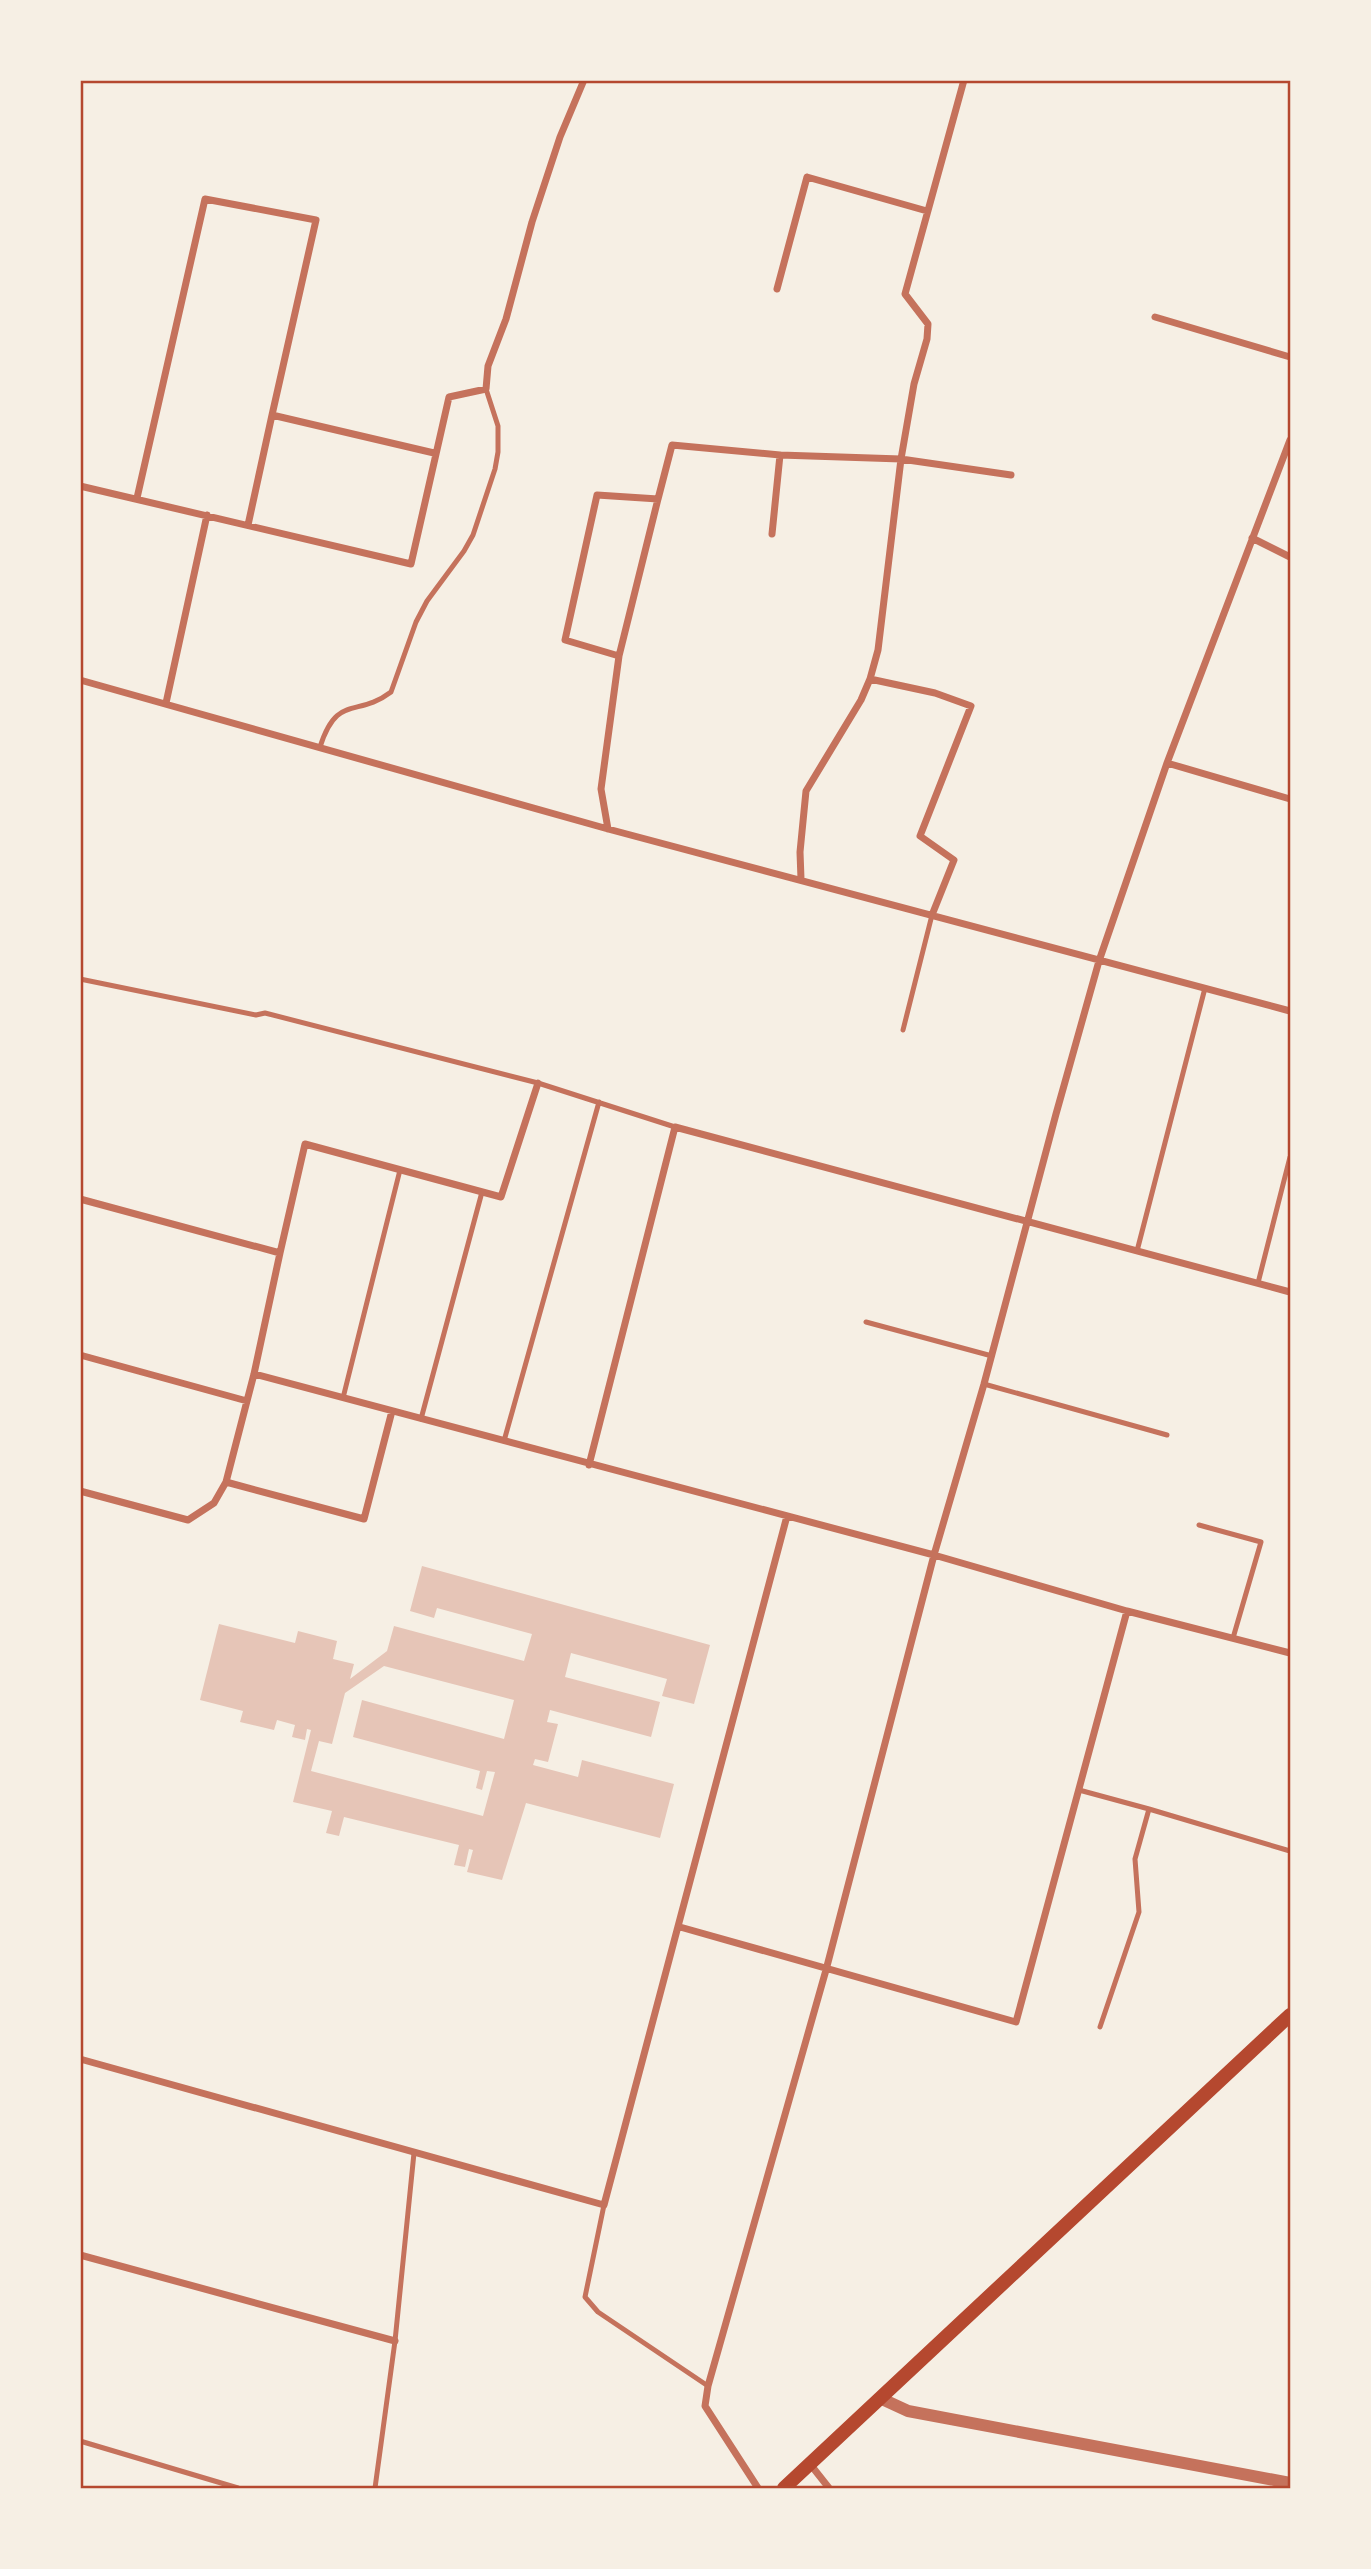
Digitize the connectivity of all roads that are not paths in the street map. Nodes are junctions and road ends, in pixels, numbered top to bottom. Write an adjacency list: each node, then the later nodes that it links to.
1 (584, 80): 7 (street)
2 (964, 80): 3 (street)
3 (927, 211): 4 (street); 12 (street)
4 (777, 289)
5 (1155, 317): 6 (street)
6 (1290, 357)
7 (486, 389): 10 (street); 26 (lane)
8 (272, 415): 10 (street); 15 (street); 18 (street)
9 (1290, 440): 20 (street)
10 (435, 453): 18 (street)
11 (780, 455): 12 (street); 16 (street); 19 (street)
12 (901, 459): 13 (street); 23 (street)
13 (1011, 475)
14 (80, 486): 15 (street)
15 (137, 498): 17 (street)
16 (658, 499): 22 (street); 22 (street)
17 (207, 515): 18 (street); 25 (street)
18 (248, 525)
19 (772, 534)
20 (1252, 538): 21 (street); 27 (street)
21 (1290, 556)
22 (619, 656): 29 (street)
23 (870, 679): 30 (street); 31 (street)
24 (80, 680): 25 (street)
25 (166, 703): 26 (street)
26 (320, 747): 29 (street)
27 (1167, 763): 28 (street); 32 (street)
28 (1290, 799)
29 (608, 829): 30 (street)
30 (801, 879): 31 (street)
31 (932, 915): 32 (street); 36 (lane)
32 (1099, 961): 34 (street); 44 (street)
33 (80, 979): 37 (lane)
34 (1205, 988): 35 (street); 45 (lane)
35 (1290, 1011)
36 (903, 1030)
37 (538, 1083): 38 (lane); 42 (street)
38 (599, 1102): 39 (lane); 59 (lane)
39 (675, 1127): 44 (street); 60 (street)
40 (1290, 1157): 47 (lane)
41 (400, 1170): 42 (street); 46 (street); 54 (lane)
42 (482, 1192): 57 (lane)
43 (80, 1199): 46 (street)
44 (1027, 1222): 45 (street); 51 (street)
45 (1137, 1251): 47 (street)
46 (280, 1253): 52 (street)
47 (1258, 1283): 48 (street)
48 (1290, 1292)
49 (866, 1321): 51 (lane)
50 (80, 1355): 55 (street)
51 (992, 1356): 53 (street)
52 (254, 1374): 54 (street); 55 (street)
53 (984, 1384): 58 (lane); 65 (street)
54 (343, 1398): 56 (street)
55 (247, 1401): 61 (street)
56 (392, 1411): 57 (street); 61 (street)
57 (421, 1419): 59 (street)
58 (1167, 1434)
59 (504, 1441): 60 (street)
60 (589, 1465): 63 (street)
61 (226, 1482): 62 (street)
62 (80, 1491)
63 (788, 1516): 65 (street); 72 (street)
64 (1199, 1525): 67 (lane)
65 (934, 1555): 66 (street); 73 (street)
66 (1128, 1611): 67 (street); 69 (street)
67 (1233, 1639): 68 (street)
68 (1290, 1653)
69 (1079, 1790): 70 (lane); 73 (street)
70 (1149, 1809): 71 (lane); 75 (lane)
71 (1290, 1851)
72 (680, 1927): 73 (street); 78 (street)
73 (826, 1969): 81 (street)
74 (1290, 2015): 82 (main road)
75 (1100, 2027)
76 (80, 2059): 77 (street)
77 (414, 2153): 78 (street); 80 (lane)
78 (604, 2205): 81 (lane)
79 (80, 2255): 80 (street)
80 (395, 2340): 87 (lane)
81 (708, 2386): 88 (street)
82 (882, 2399): 84 (main road); 85 (street)
83 (80, 2441): 86 (lane)
84 (810, 2465): 89 (main road); 90 (street)
85 (1290, 2483)
86 (238, 2488)
87 (375, 2488)
88 (758, 2488)
89 (784, 2488)
90 (829, 2488)

